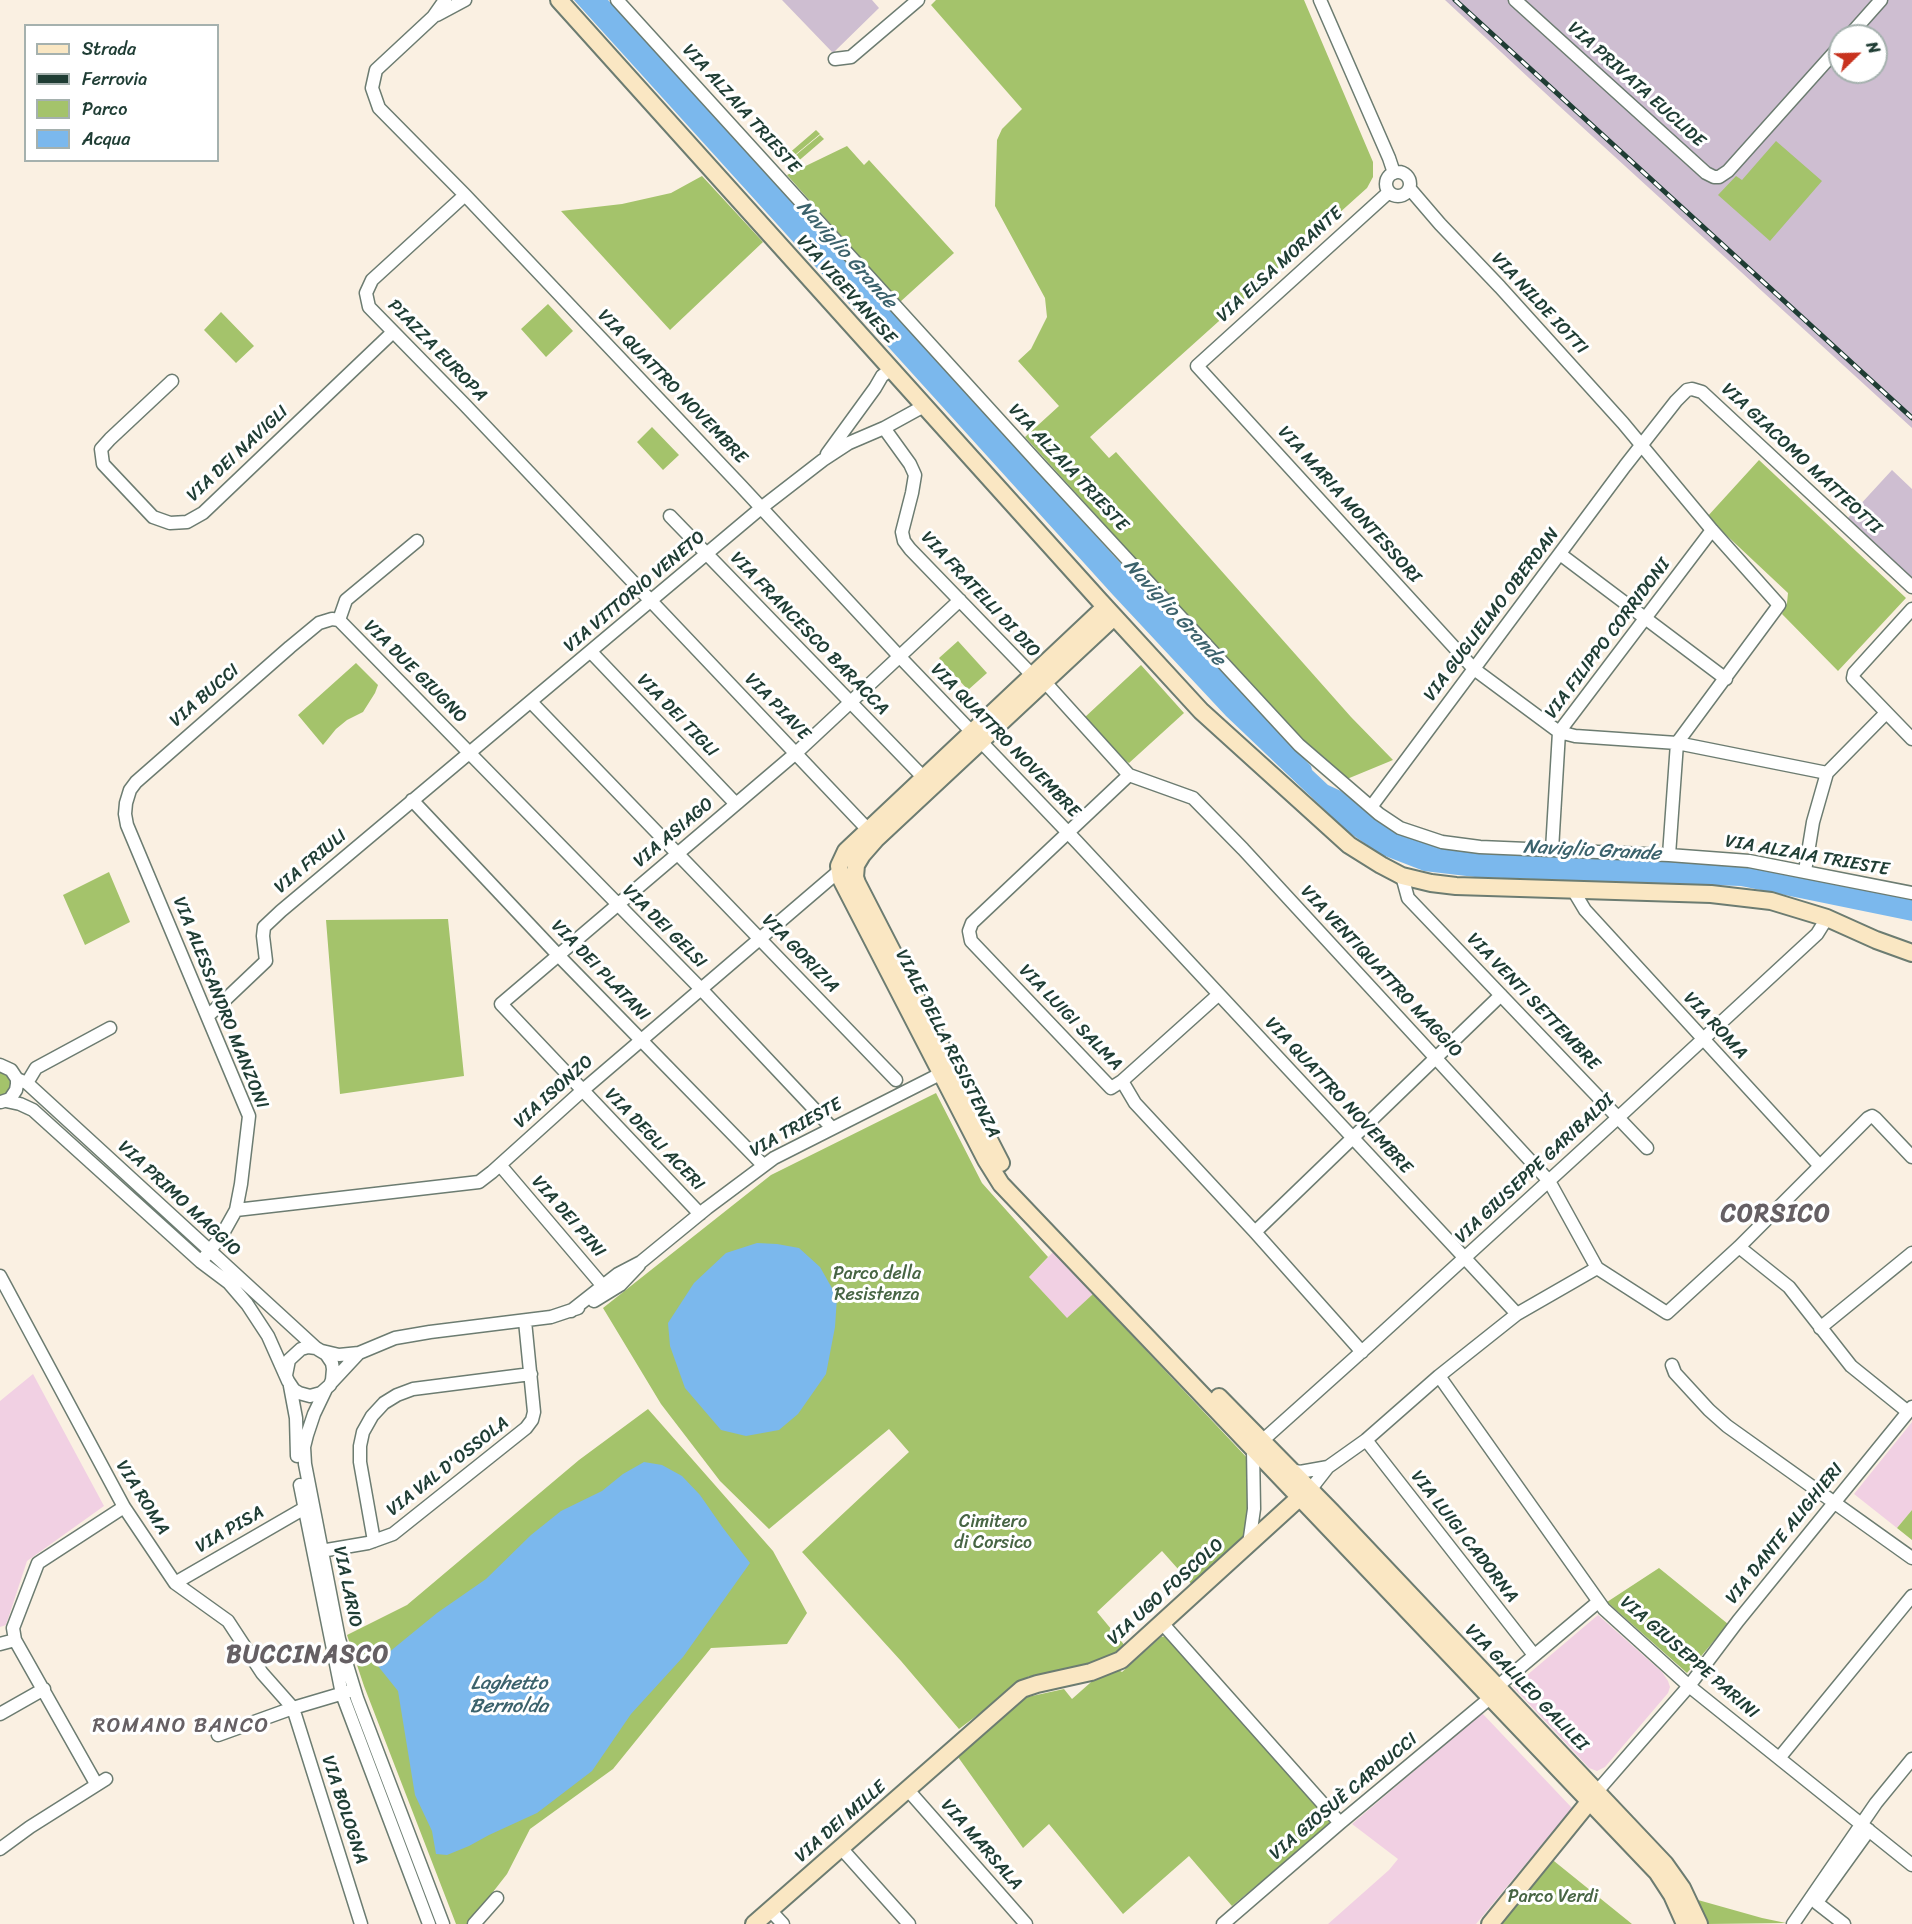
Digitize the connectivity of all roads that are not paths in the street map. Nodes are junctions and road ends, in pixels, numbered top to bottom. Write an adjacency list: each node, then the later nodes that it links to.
1 (445, 0): 9 (street)
2 (465, 0): 9 (street)
3 (559, 0): 19 (street, VIA VIGEVANESE)
4 (617, 0): 60 (street, VIA ALZAIA TRIESTE)
5 (918, 0): 11 (street)
6 (1320, 0): 13 (street)
7 (1881, 0): 10 (street)
8 (1519, 4): 12 (street, VIA PRIVATA EUCLIDE)
9 (433, 17): 16 (street)
10 (1860, 24)
11 (835, 59)
12 (1828, 59)
13 (1394, 173): 14 (street); 15 (street)
14 (1410, 189): 15 (street); 23 (street, VIA NILDE IOTTI)
15 (1389, 192): 18 (street, VIA ELSA MORANTE)
16 (465, 195): 17 (street, PIAZZA EUROPA); 25 (street, VIA QUATTRO NOVEMBRE)
17 (393, 332): 20 (street, VIA DEI NAVIGLI); 34 (street, PIAZZA EUROPA)
18 (1197, 366): 43 (street, VIA MARIA MONTESSORI)
19 (891, 369): 21 (street, VIA VIGEVANESE); 24 (street, VIA VITTORIO VENETO)
20 (172, 381)
21 (924, 406): 22 (street, VIA VITTORIO VENETO); 31 (street, VIA VIGEVANESE)
22 (884, 428): 24 (street, VIA VITTORIO VENETO); 33 (street, VIA FRATELLI DI DIO)
23 (1642, 445): 27 (street, VIA NILDE IOTTI); 29 (street, VIA GUGLIELMO OBERDAN); 32 (street, VIA GIACOMO MATTEOTTI)
24 (823, 459): 25 (street, VIA VITTORIO VENETO)
25 (761, 508): 30 (street, VIA VITTORIO VENETO); 42 (street, VIA QUATTRO NOVEMBRE)
26 (670, 516): 30 (street, VIA FRANCESCO BARACCA)
27 (1712, 530): 37 (street, VIA FILIPPO CORRIDONI); 45 (street, VIA NILDE IOTTI)
28 (417, 541): 38 (street, VIA DUE GIUGNO)
29 (1560, 554): 37 (street); 43 (street, VIA GUGLIELMO OBERDAN)
30 (706, 555): 34 (street, VIA VITTORIO VENETO); 47 (street, VIA FRANCESCO BARACCA)
31 (1071, 569): 36 (street, VIA VIGEVANESE); 39 (street)
32 (1912, 587)
33 (960, 600): 42 (street, VIA ASIAGO); 44 (street, VIA FRATELLI DI DIO)
34 (650, 602): 41 (street, VIA VITTORIO VENETO); 54 (street, VIA PIAVE)
35 (1912, 609): 48 (street)
36 (1110, 612): 39 (street, VIALE DELLA RESISTENZA); 40 (street, VIA VIGEVANESE)
37 (1646, 618): 45 (street); 49 (street, VIA FILIPPO CORRIDONI)
38 (339, 620): 53 (street, VIA DUE GIUGNO); 61 (street, VIA BUCCI)
39 (1087, 633): 40 (street); 44 (street, VIALE DELLA RESISTENZA)
40 (1138, 643): 69 (street, VIA VIGEVANESE)
41 (591, 652): 46 (street, VIA VITTORIO VENETO); 59 (street, VIA DEI TIGLI)
42 (899, 656): 47 (street, VIA ASIAGO); 50 (street, VIA QUATTRO NOVEMBRE)
43 (1474, 669): 49 (street, VIA MARIA MONTESSORI); 60 (street, VIA GUGLIELMO OBERDAN)
44 (1038, 678): 50 (street, VIALE DELLA RESISTENZA); 56 (street, VIA VENTIQUATTRO MAGGIO)
45 (1726, 679): 52 (street)
46 (531, 702): 53 (street, VIA VITTORIO VENETO); 65 (street, VIA GORIZIA)
47 (850, 702): 54 (street, VIA ASIAGO); 57 (street, VIA FRANCESCO BARACCA)
48 (1886, 713): 51 (street); 55 (street)
49 (1559, 732): 52 (street); 64 (street, VIA FILIPPO CORRIDONI)
50 (976, 737): 57 (street, VIALE DELLA RESISTENZA); 62 (street, VIALE DELLA RESISTENZA); 63 (street, VIA QUATTRO NOVEMBRE)
51 (1912, 739)
52 (1677, 742): 55 (street); 66 (street)
53 (470, 753): 58 (street, VIA FRIULI); 74 (street, VIA DEI GELSI)
54 (796, 753): 59 (street, VIA ASIAGO); 62 (street, VIA PIAVE)
55 (1827, 773): 68 (street)
56 (1129, 775): 63 (street, VIA LUIGI SALMA); 87 (street, VIA VENTIQUATTRO MAGGIO)
57 (923, 777): 62 (street, VIALE DELLA RESISTENZA)
58 (412, 800): 79 (street, VIA DEI PLATANI); 83 (street, VIA FRIULI)
59 (736, 804): 65 (street, VIA ASIAGO)
60 (1371, 807): 64 (street, VIA ALZAIA TRIESTE)
61 (127, 825): 83 (street, VIA ALESSANDRO MANZONI)
62 (872, 834): 67 (street, VIALE DELLA RESISTENZA); 89 (street, VIALE DELLA RESISTENZA)
63 (1069, 834): 81 (street, VIA QUATTRO NOVEMBRE); 92 (street, VIA LUIGI SALMA)
64 (1552, 850): 66 (street, VIA ALZAIA TRIESTE)
65 (678, 853): 74 (street, VIA ASIAGO); 77 (street, VIA GORIZIA)
66 (1669, 855): 68 (street, VIA ALZAIA TRIESTE)
67 (839, 871): 77 (street, VIA ISONZO); 89 (street, VIALE DELLA RESISTENZA)
68 (1805, 871): 73 (street, VIA ALZAIA TRIESTE)
69 (1402, 876): 71 (street, VIA VIGEVANESE); 82 (street, VIA VENTI SETTEMBRE)
70 (1912, 878): 73 (street)
71 (1573, 890): 72 (street, VIA VIGEVANESE); 75 (street, VIA ROMA)
72 (1596, 891): 75 (street); 76 (street, VIA VIGEVANESE)
73 (1910, 892)
74 (617, 904): 79 (street, VIA ASIAGO); 80 (street, VIA DEI GELSI)
75 (1585, 910): 85 (street, VIA ROMA)
76 (1827, 918): 78 (street, VIA VIGEVANESE); 85 (street, VIA GIUSEPPE GARIBALDI)
77 (760, 938): 80 (street, VIA ISONZO); 90 (street, VIA GORIZIA)
78 (1912, 953)
79 (558, 954): 86 (street, VIA DEI PLATANI); 93 (street, VIA ASIAGO)
80 (701, 990): 86 (street, VIA ISONZO); 96 (street, VIA DEI GELSI)
81 (1218, 995): 92 (street); 97 (street, VIA QUATTRO NOVEMBRE)
82 (1501, 995): 87 (street); 95 (street, VIA VENTI SETTEMBRE)
83 (208, 1016): 104 (street, VIA ALESSANDRO MANZONI)
84 (110, 1028): 91 (street)
85 (1702, 1039): 95 (street, VIA GIUSEPPE GARIBALDI); 102 (street, VIA ROMA)
86 (641, 1040): 93 (street, VIA ISONZO); 101 (street, VIA DEI PLATANI)
87 (1436, 1057): 97 (street); 103 (street, VIA VENTIQUATTRO MAGGIO)
88 (1, 1065): 91 (street, VIA PRIMO MAGGIO)
89 (946, 1071): 96 (street, VIA TRIESTE); 128 (street, VIALE DELLA RESISTENZA)
90 (896, 1080)
91 (22, 1081): 94 (street); 108 (street, VIA PRIMO MAGGIO)
92 (1122, 1081): 106 (street, VIA LUIGI SALMA)
93 (582, 1090): 100 (street, VIA ISONZO); 105 (street, VIA DEGLI ACERI)
94 (3, 1102): 111 (street, VIA PRIMO MAGGIO)
95 (1618, 1117): 98 (street, VIA VENTI SETTEMBRE); 103 (street, VIA GIUSEPPE GARIBALDI)
96 (832, 1128): 101 (street, VIA TRIESTE)
97 (1353, 1138): 106 (street); 110 (street, VIA QUATTRO NOVEMBRE)
98 (1647, 1148)
99 (1912, 1157): 102 (street)
100 (500, 1165): 104 (street, VIA ISONZO); 114 (street, VIA DEI PINI)
101 (763, 1165): 105 (street, VIA TRIESTE)
102 (1819, 1165): 107 (street)
103 (1549, 1181): 110 (street, VIA GIUSEPPE GARIBALDI); 112 (street, VIA VENTIQUATTRO MAGGIO)
104 (236, 1210): 108 (street, VIA ALESSANDRO MANZONI)
105 (700, 1214): 114 (street, VIA TRIESTE)
106 (1255, 1232): 119 (street, VIA LUIGI SALMA)
107 (1739, 1247): 112 (street, VIA VENTIQUATTRO MAGGIO); 117 (street)
108 (210, 1252): 111 (street, VIA ALESSANDRO MANZONI); 118 (street, VIA PRIMO MAGGIO)
109 (1912, 1253): 117 (street)
110 (1465, 1258): 115 (street, VIA QUATTRO NOVEMBRE); 119 (street, VIA GIUSEPPE GARIBALDI)
111 (201, 1262): 124 (street, VIA PRIMO MAGGIO)
112 (1597, 1268): 115 (street, VIA UGO FOSCOLO)
113 (0, 1276): 133 (street, VIA ROMA)
114 (606, 1289): 116 (street, VIA TRIESTE)
115 (1517, 1314): 123 (street, VIA UGO FOSCOLO)
116 (525, 1322): 120 (street, VIA TRIESTE); 122 (street, VIA VAL D'OSSOLA)
117 (1820, 1328): 126 (street)
118 (319, 1349): 120 (street, VIA TRIESTE); 124 (street); 125 (street)
119 (1362, 1352): 128 (street, VIA GIUSEPPE GARIBALDI)
120 (359, 1353): 125 (street, VIA TRIESTE)
121 (1672, 1365): 132 (street)
122 (531, 1374): 135 (street, VIA VAL D'OSSOLA); 135 (street)
123 (1439, 1376): 127 (street, VIA UGO FOSCOLO); 141 (street, VIA GIUSEPPE PARINI)
124 (288, 1380): 125 (street); 134 (street, VIA LARIO)
125 (328, 1387): 137 (street, VIA LARIO)
126 (1910, 1409): 132 (street, VIA DANTE ALIGHIERI)
127 (1366, 1440): 129 (street, VIA UGO FOSCOLO); 145 (street, VIA LUIGI CADORNA)
128 (1257, 1445): 130 (street, VIALE DELLA RESISTENZA); 131 (street, VIALE DELLA RESISTENZA); 136 (street, VIA UGO FOSCOLO)
129 (1328, 1467): 130 (street, VIA UGO FOSCOLO); 131 (street, VIA UGO FOSCOLO)
130 (1290, 1470): 131 (street, VIALE DELLA RESISTENZA)
131 (1305, 1494): 136 (street, VIA UGO FOSCOLO); 149 (street, VIA GALILEO GALILEI)
132 (1835, 1502): 138 (street); 146 (street, VIA DANTE ALIGHIERI)
133 (124, 1507): 139 (street, VIA ROMA); 143 (street)
134 (303, 1509): 139 (street, VIA PISA); 148 (street, VIA LARIO)
135 (375, 1541): 137 (street, VIA VAL D'OSSOLA)
136 (1248, 1545): 142 (street, VIA UGO FOSCOLO)
137 (321, 1551): 148 (street, VIA LARIO)
138 (1912, 1558)
139 (175, 1583): 150 (street, VIA ROMA)
140 (1912, 1596): 154 (street)
141 (1598, 1602): 145 (street, VIA GIOSUÈ CARDUCCI); 146 (street, VIA GIUSEPPE PARINI)
142 (1162, 1623): 153 (street, VIA UGO FOSCOLO); 158 (street)
143 (15, 1640): 144 (street); 147 (street)
144 (0, 1644)
145 (1534, 1655): 149 (street, VIA GIOSUÈ CARDUCCI)
146 (1689, 1686): 154 (street, VIA GIUSEPPE PARINI); 157 (street, VIA DANTE ALIGHIERI)
147 (44, 1689): 151 (street); 161 (street)
148 (348, 1692): 150 (street); 167 (street, VIA LARIO); 168 (street, VIA LARIO)
149 (1494, 1692): 157 (street, VIA GALILEO GALILEI); 158 (street, VIA GIOSUÈ CARDUCCI)
150 (293, 1708): 152 (street); 166 (street, VIA BOLOGNA)
151 (0, 1714)
152 (218, 1735)
153 (953, 1750): 156 (street, VIA DEI MILLE)
154 (1780, 1757): 159 (street, VIA GIUSEPPE PARINI)
155 (1912, 1759): 159 (street)
156 (908, 1790): 160 (street, VIA DEI MILLE); 173 (street, VIA MARSALA)
157 (1593, 1796): 175 (street); 176 (street, VIA GALILEO GALILEI); 177 (street, VIA GALILEO GALILEI)
158 (1340, 1823): 174 (street, VIA GIOSUÈ CARDUCCI)
159 (1865, 1827): 162 (street, VIA GIUSEPPE PARINI); 164 (street); 178 (street)
160 (841, 1848): 165 (street, VIA DEI MILLE); 172 (street)
161 (0, 1849)
162 (1912, 1865)
163 (496, 1898): 169 (street)
164 (1817, 1903): 179 (street); 180 (street)
165 (770, 1910): 170 (street, VIA DEI MILLE); 171 (street)
166 (361, 1924)
167 (429, 1924)
168 (443, 1924)
169 (474, 1924)
170 (754, 1924)
171 (783, 1924)
172 (909, 1924)
173 (1026, 1924)
174 (1223, 1924)
175 (1490, 1924)
176 (1685, 1924)
177 (1699, 1924)
178 (1793, 1924)
179 (1802, 1924)
180 (1844, 1924)

